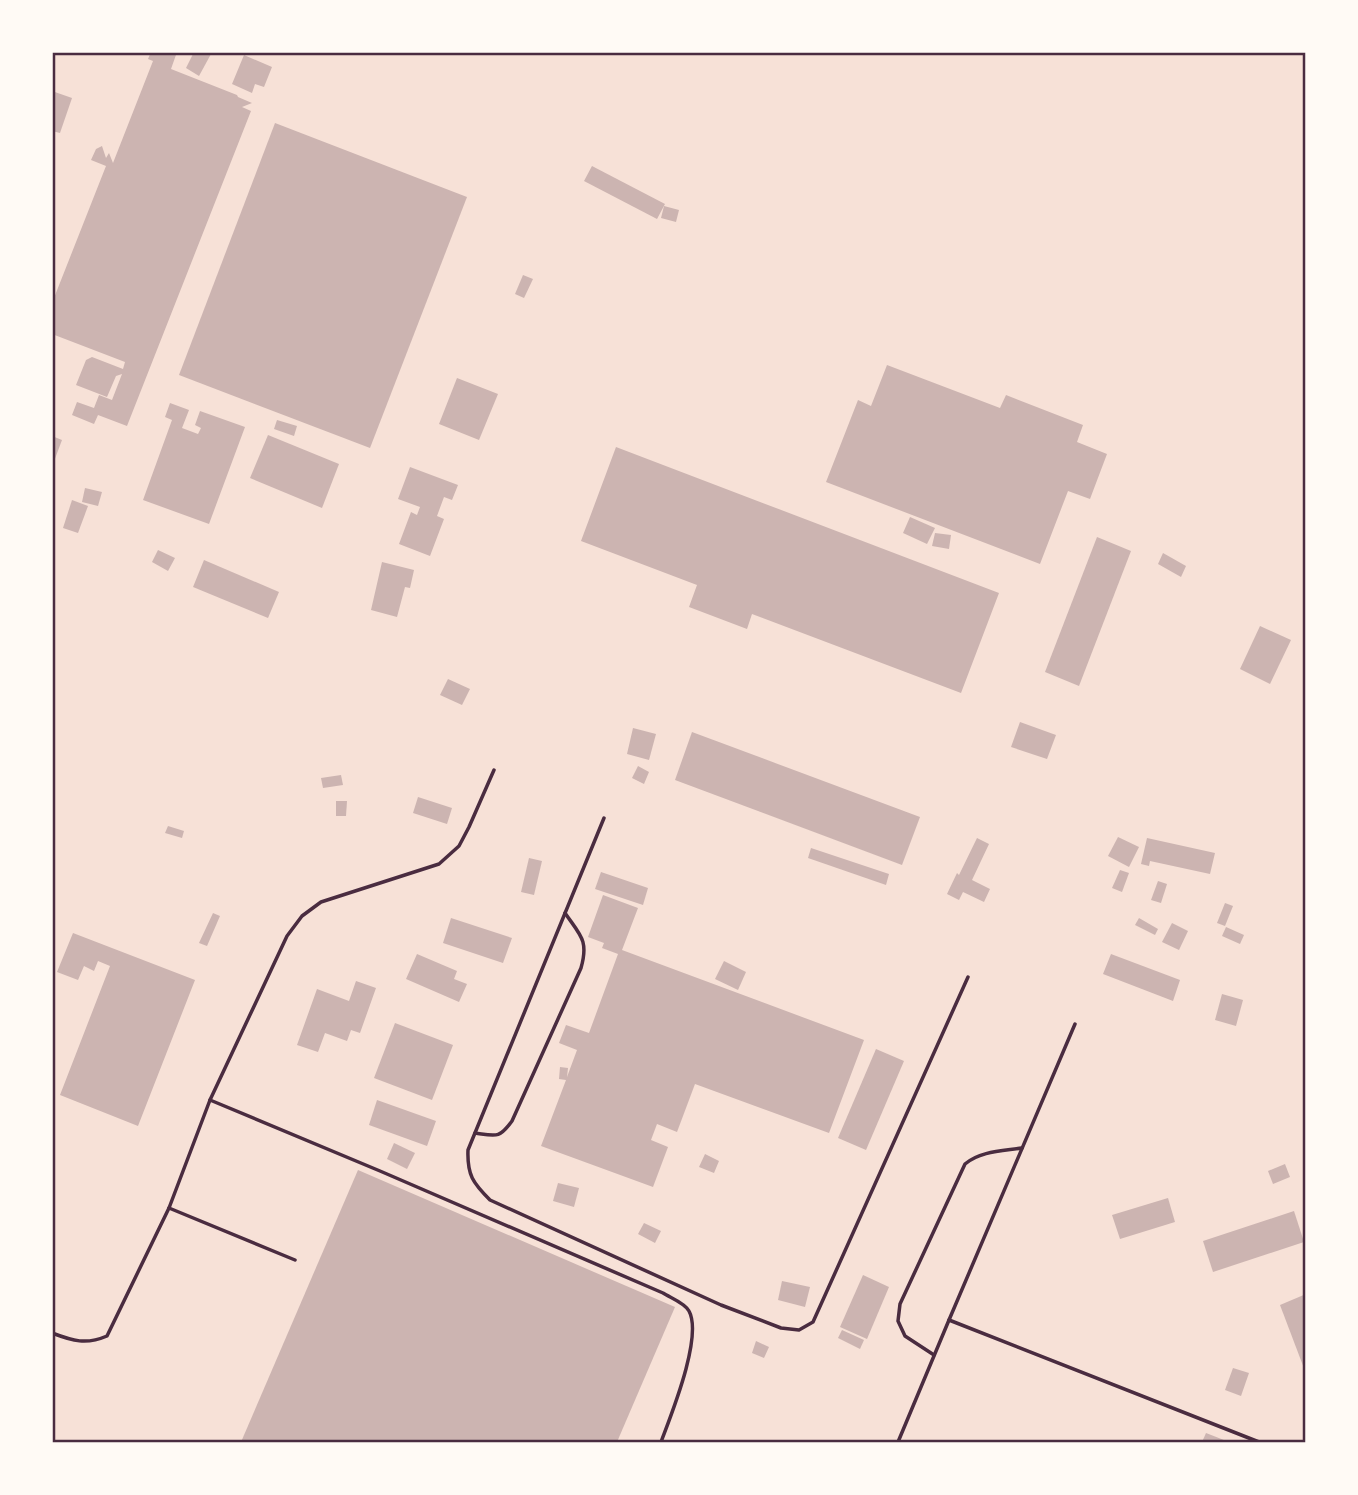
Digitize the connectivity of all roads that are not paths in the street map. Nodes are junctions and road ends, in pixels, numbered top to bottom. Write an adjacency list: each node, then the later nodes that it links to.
1 (494, 770): 6 (lane)
2 (604, 818): 3 (lane)
3 (565, 913): 7 (lane); 7 (lane)
4 (968, 977): 7 (lane)
5 (1075, 1024): 8 (lane)
6 (211, 1100): 9 (lane); 14 (lane)
7 (475, 1133)
8 (1022, 1148): 11 (lane); 13 (lane)
9 (169, 1208): 10 (lane); 12 (lane)
10 (295, 1260)
11 (949, 1320): 13 (lane); 16 (lane)
12 (52, 1333)
13 (934, 1355): 15 (lane)
14 (661, 1443)
15 (898, 1443)
16 (1259, 1443)

